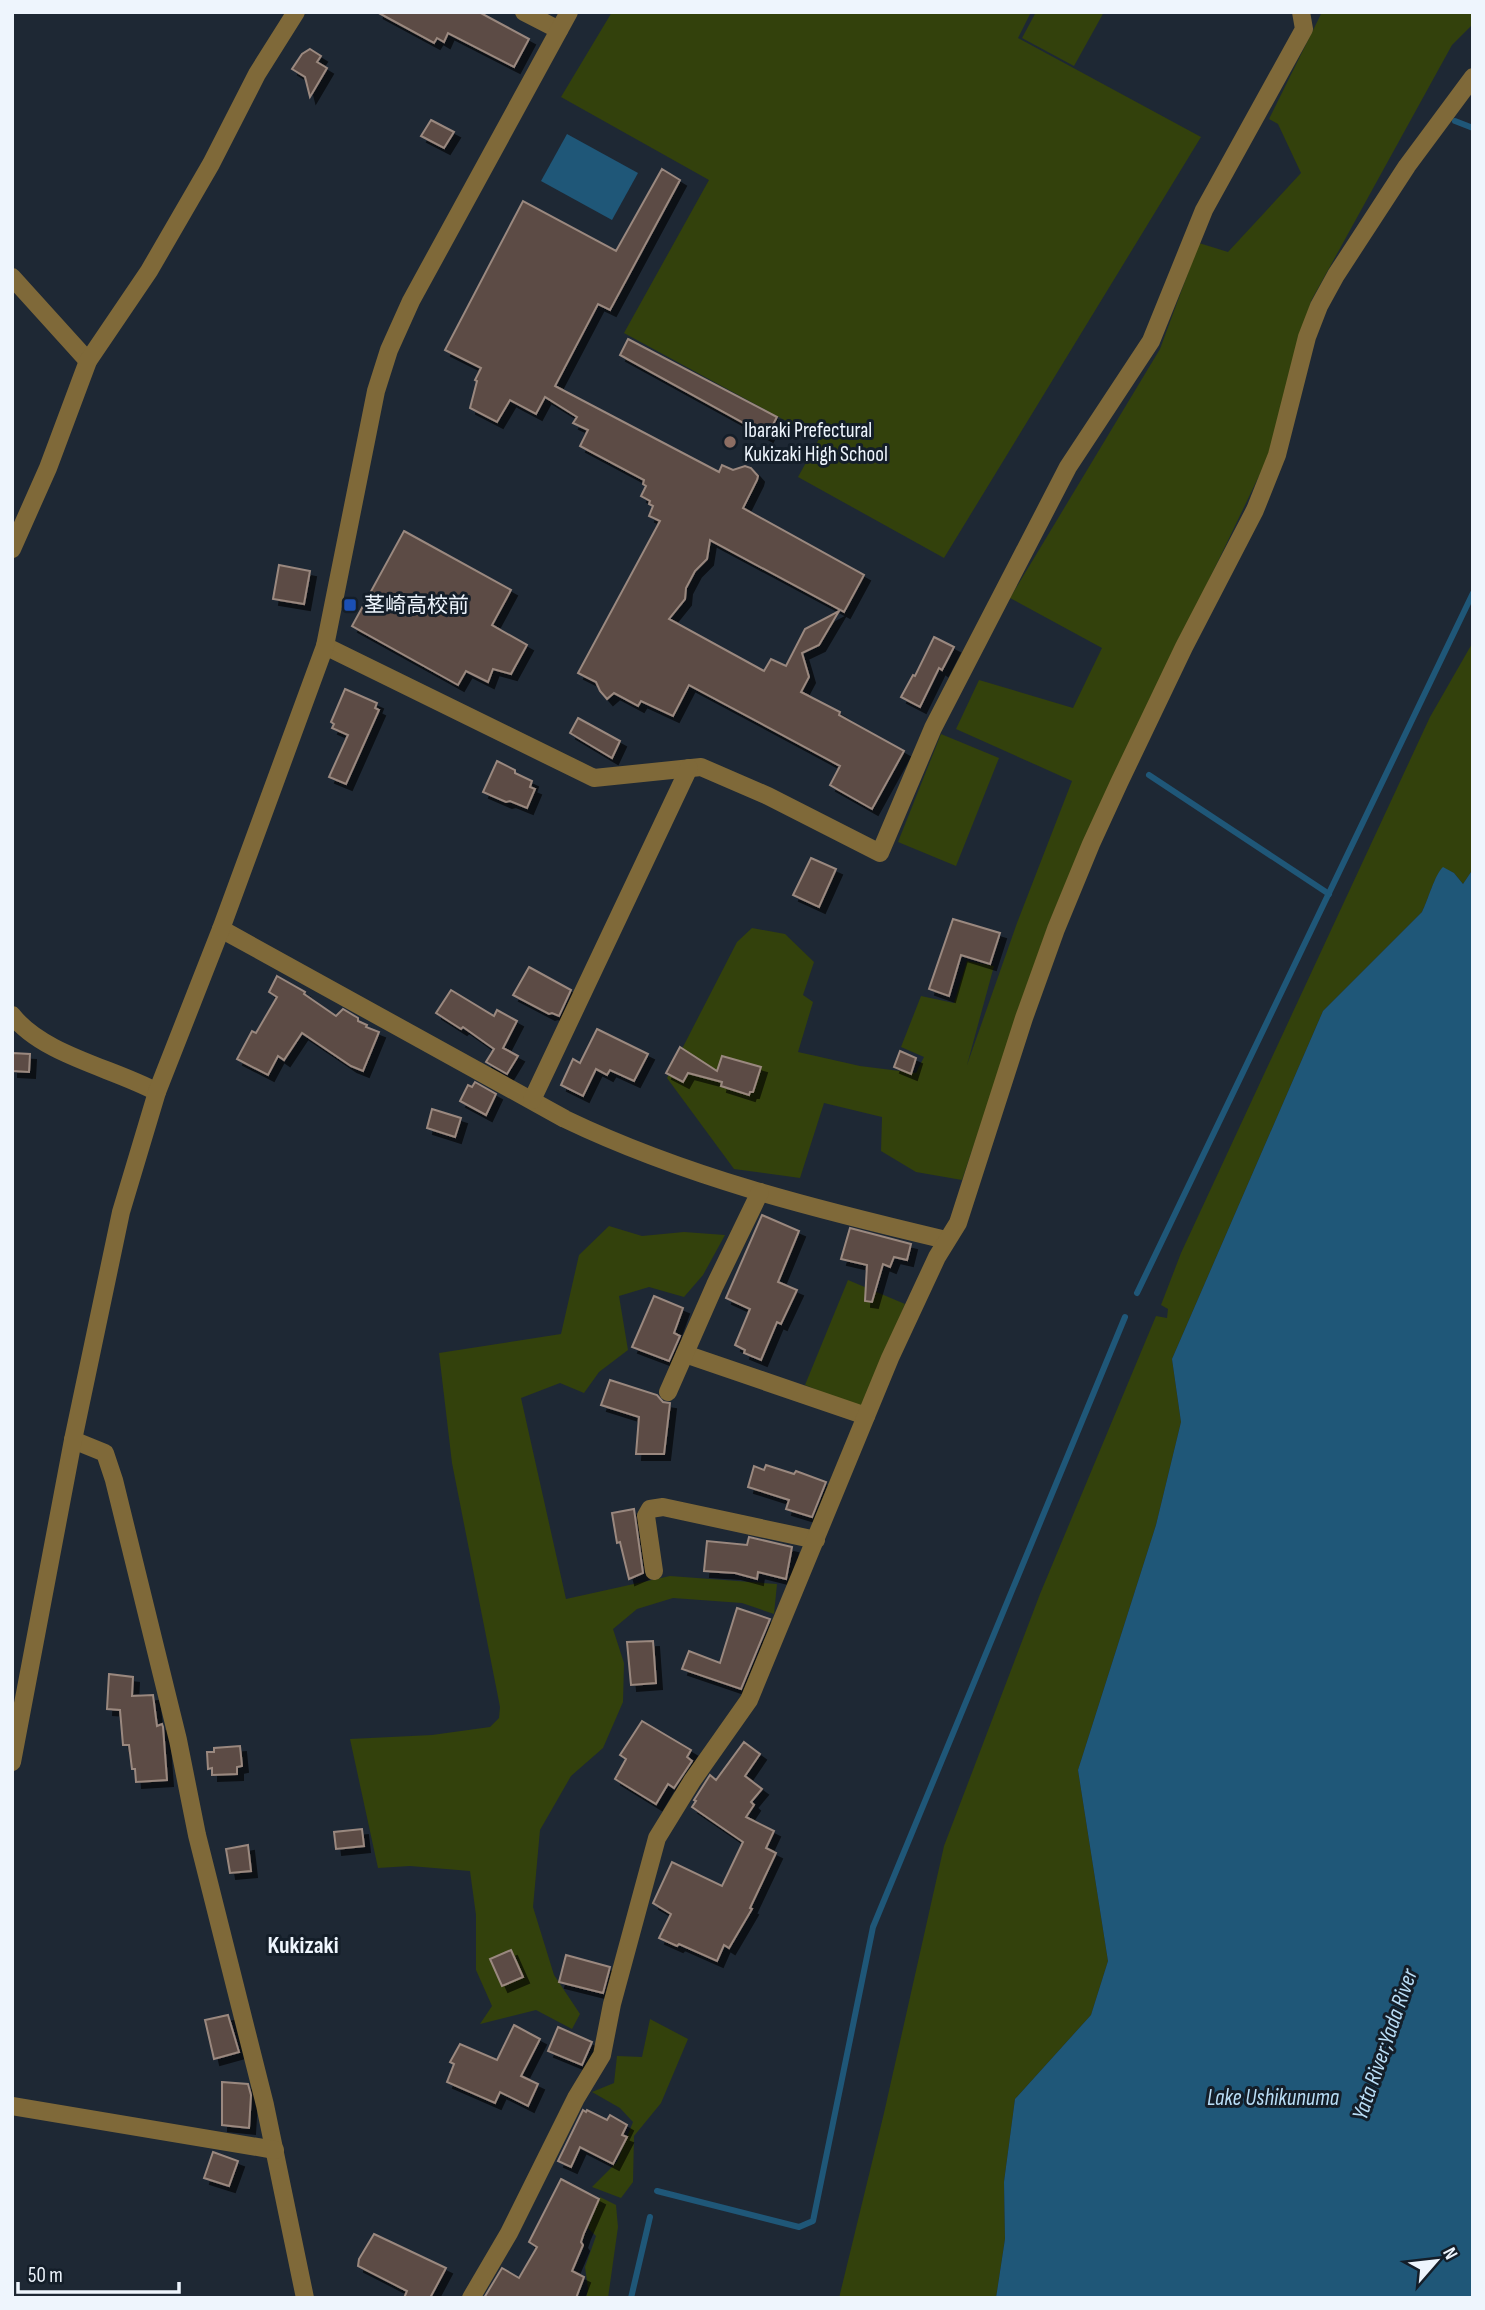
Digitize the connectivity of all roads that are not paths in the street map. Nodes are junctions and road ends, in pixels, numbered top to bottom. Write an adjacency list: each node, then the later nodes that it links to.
1 (296, 12): 8 (street)
2 (523, 12): 5 (street)
3 (569, 12): 5 (street)
4 (1301, 12): 11 (street)
5 (559, 30): 10 (street)
6 (1473, 77): 17 (street)
7 (12, 277): 8 (street)
8 (88, 361): 9 (street)
9 (12, 549)
10 (325, 646): 11 (street); 12 (street)
11 (689, 768): 15 (street)
12 (221, 929): 14 (street); 15 (street)
13 (12, 1015): 14 (street)
14 (157, 1092): 21 (street)
15 (532, 1100): 16 (street)
16 (760, 1192): 17 (street); 18 (street)
17 (946, 1240): 20 (street)
18 (685, 1354): 19 (street); 20 (street)
19 (668, 1392)
20 (866, 1416): 22 (street)
21 (73, 1440): 24 (street); 26 (street)
22 (816, 1540): 23 (street); 28 (street)
23 (654, 1571)
24 (12, 1762)
25 (12, 2106): 26 (street)
26 (275, 2150): 27 (street)
27 (304, 2298)
28 (471, 2298)

